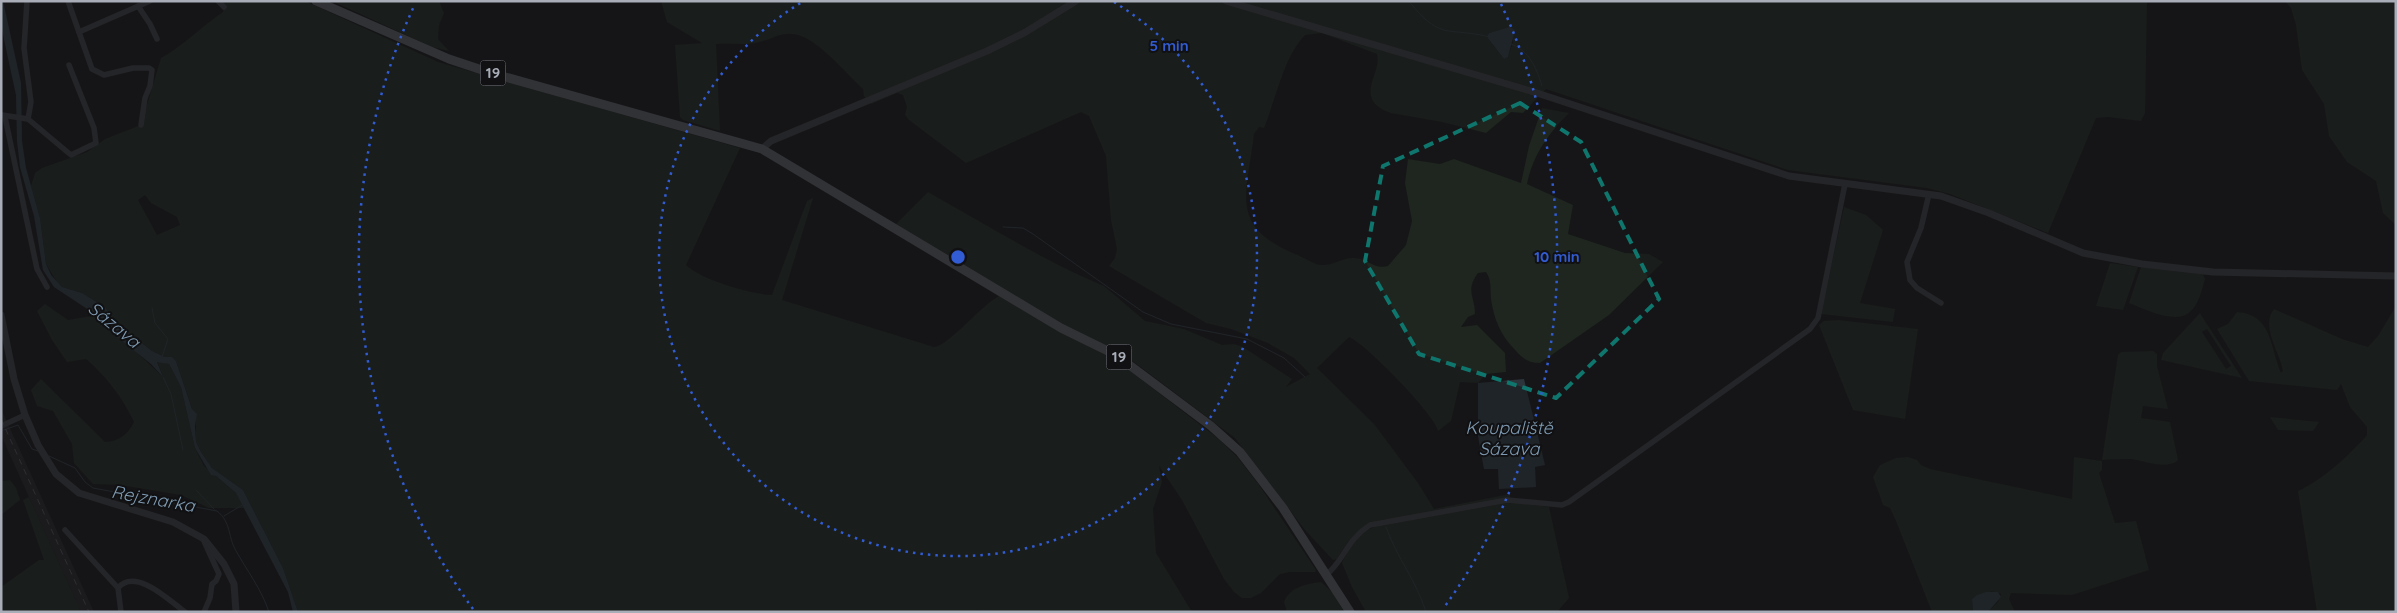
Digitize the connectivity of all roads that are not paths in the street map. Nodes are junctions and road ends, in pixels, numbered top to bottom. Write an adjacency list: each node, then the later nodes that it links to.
1 (27, 1): 14 (street)
2 (68, 1): 10 (street)
3 (150, 1): 8 (street)
4 (218, 1): 9 (street)
5 (316, 1): 16 (main road, 19)
6 (1076, 1): 16 (street)
7 (1226, 1): 17 (street)
8 (138, 6): 10 (street); 11 (street)
9 (224, 7)
10 (79, 32): 15 (street)
11 (157, 39)
12 (69, 65): 14 (street)
13 (2, 118): 14 (street); 20 (street)
14 (26, 119)
15 (141, 125)
16 (762, 149): 27 (main road, 19)
17 (1845, 184): 18 (street); 27 (street)
18 (1929, 194): 19 (street); 21 (street)
19 (2396, 276)
20 (47, 287)
21 (1941, 303)
22 (1, 315): 23 (street)
23 (25, 415): 24 (street); 26 (street)
24 (1, 426)
25 (65, 530): 28 (street)
26 (204, 539): 31 (street); 32 (street)
27 (1326, 576): 33 (main road, 19)
28 (118, 588): 29 (street); 30 (street)
29 (121, 612)
30 (185, 612)
31 (204, 612)
32 (236, 612)
33 (1350, 612)

